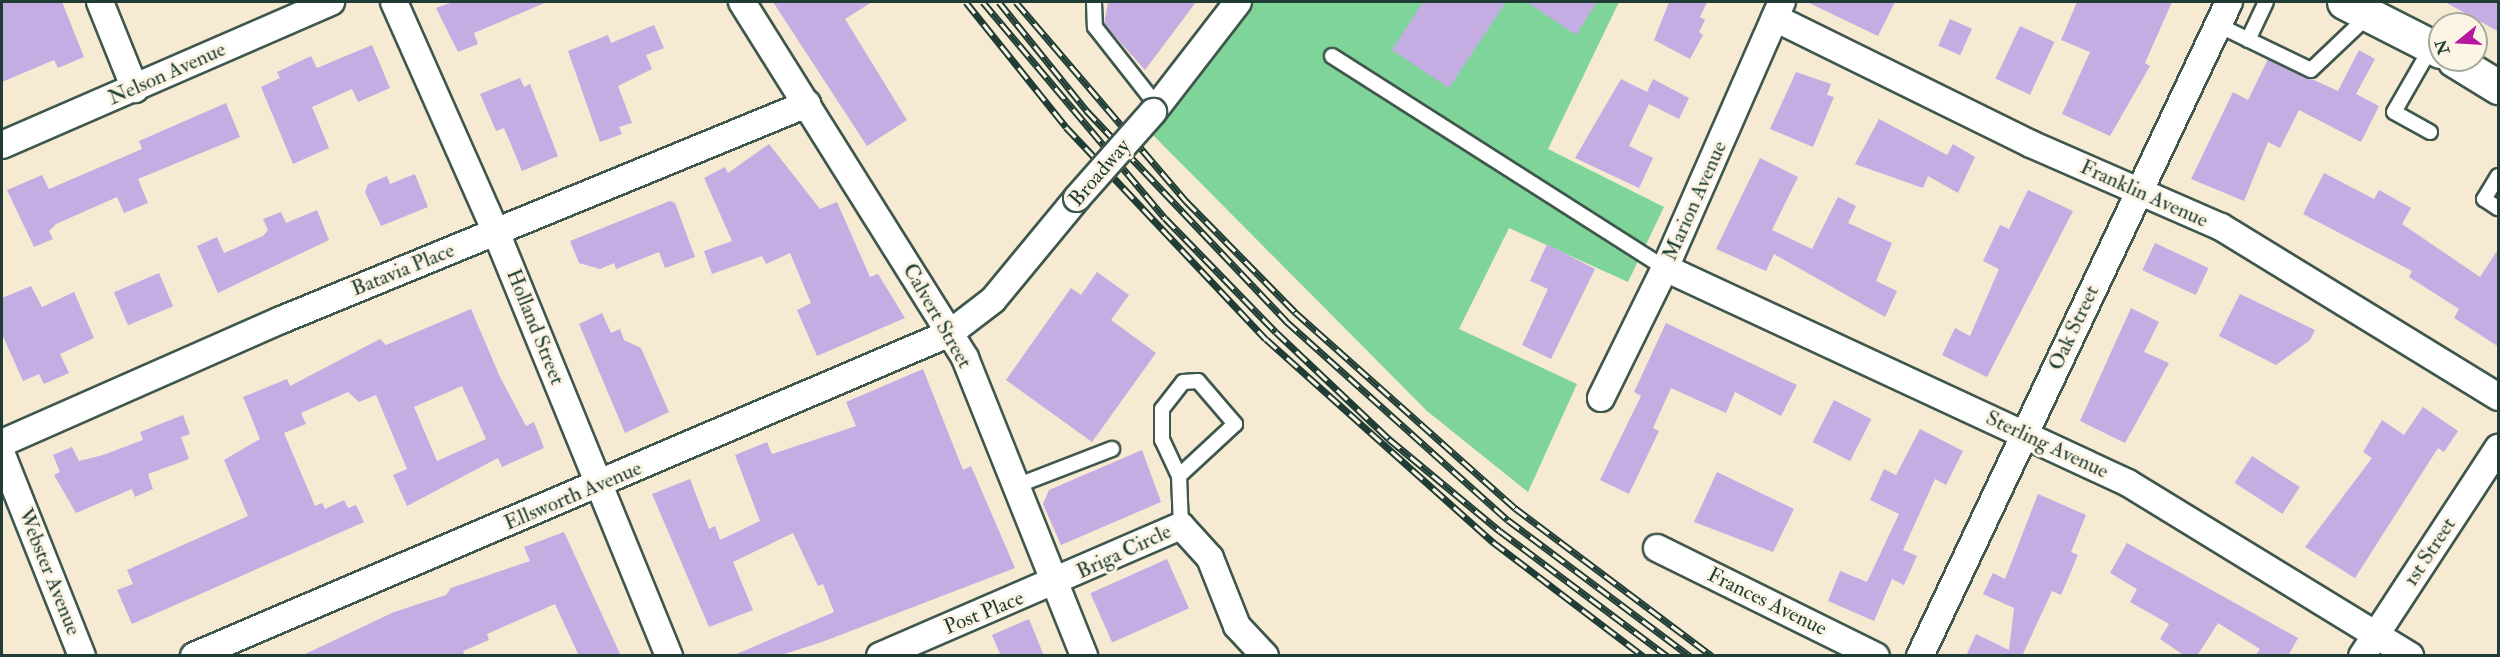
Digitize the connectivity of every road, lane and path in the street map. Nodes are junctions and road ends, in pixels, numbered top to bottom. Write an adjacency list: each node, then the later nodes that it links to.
1 (100, 2): 17 (street)
2 (331, 2): 17 (street, Nelson Avenue)
3 (394, 2): 25 (street, Holland Street)
4 (742, 2): 18 (street, Calvert Street)
5 (1094, 2): 19 (lane)
6 (1238, 2): 19 (street, Broadway)
7 (2266, 2): 11 (lane)
8 (2357, 8): 11 (lane); 12 (street)
9 (2223, 9): 11 (lane); 23 (street, Oak Street)
10 (1779, 10): 23 (street, Franklin Avenue); 26 (street, Marion Avenue)
11 (2248, 40)
12 (2428, 45)
13 (1332, 56): 26 (lane)
14 (2428, 70): 20 (lane)
15 (2475, 72): 16 (street)
16 (2499, 87)
17 (135, 89): 21 (street, Nelson Avenue)
18 (807, 104): 25 (street, Batavia Place); 27 (street, Calvert Street)
19 (1155, 110): 27 (street, Broadway, bridge)
20 (2430, 132)
21 (2, 145)
22 (2499, 176): 24 (lane)
23 (2139, 191): 28 (street, Franklin Avenue); 30 (street, Oak Street)
24 (2499, 208)
25 (496, 232): 31 (street, Batavia Place); 36 (street, Holland Street)
26 (1665, 268): 29 (street, Marion Avenue); 30 (street, Sterling Avenue)
27 (950, 333): 36 (street, Ellsworth Avenue); 37 (street, Calvert Street)
28 (2499, 397)
29 (1601, 398)
30 (2024, 435): 41 (street, Sterling Avenue); 49 (street, Oak Street)
31 (2, 443)
32 (2499, 448): 41 (street, 1st Street)
33 (1112, 449): 37 (lane)
34 (2, 455): 42 (street, Webster Avenue)
35 (1179, 476): 35 (lane); 38 (lane)
36 (599, 485): 43 (street, Ellsworth Avenue); 44 (street, Holland Street)
37 (1016, 486): 40 (street, Calvert Street)
38 (1181, 526): 40 (street, Briga Circle); 47 (street, Briga Circle)
39 (1657, 548): 48 (street, Frances Avenue)
40 (1055, 584): 45 (street, Post Place); 46 (street, Calvert Street)
41 (2376, 634): 50 (street, 1st Street); 51 (street, Sterling Avenue)
42 (82, 656)
43 (194, 656)
44 (669, 656)
45 (880, 656)
46 (1084, 656)
47 (1265, 656)
48 (1876, 656)
49 (1920, 656)
50 (2362, 656)
51 (2410, 656)

